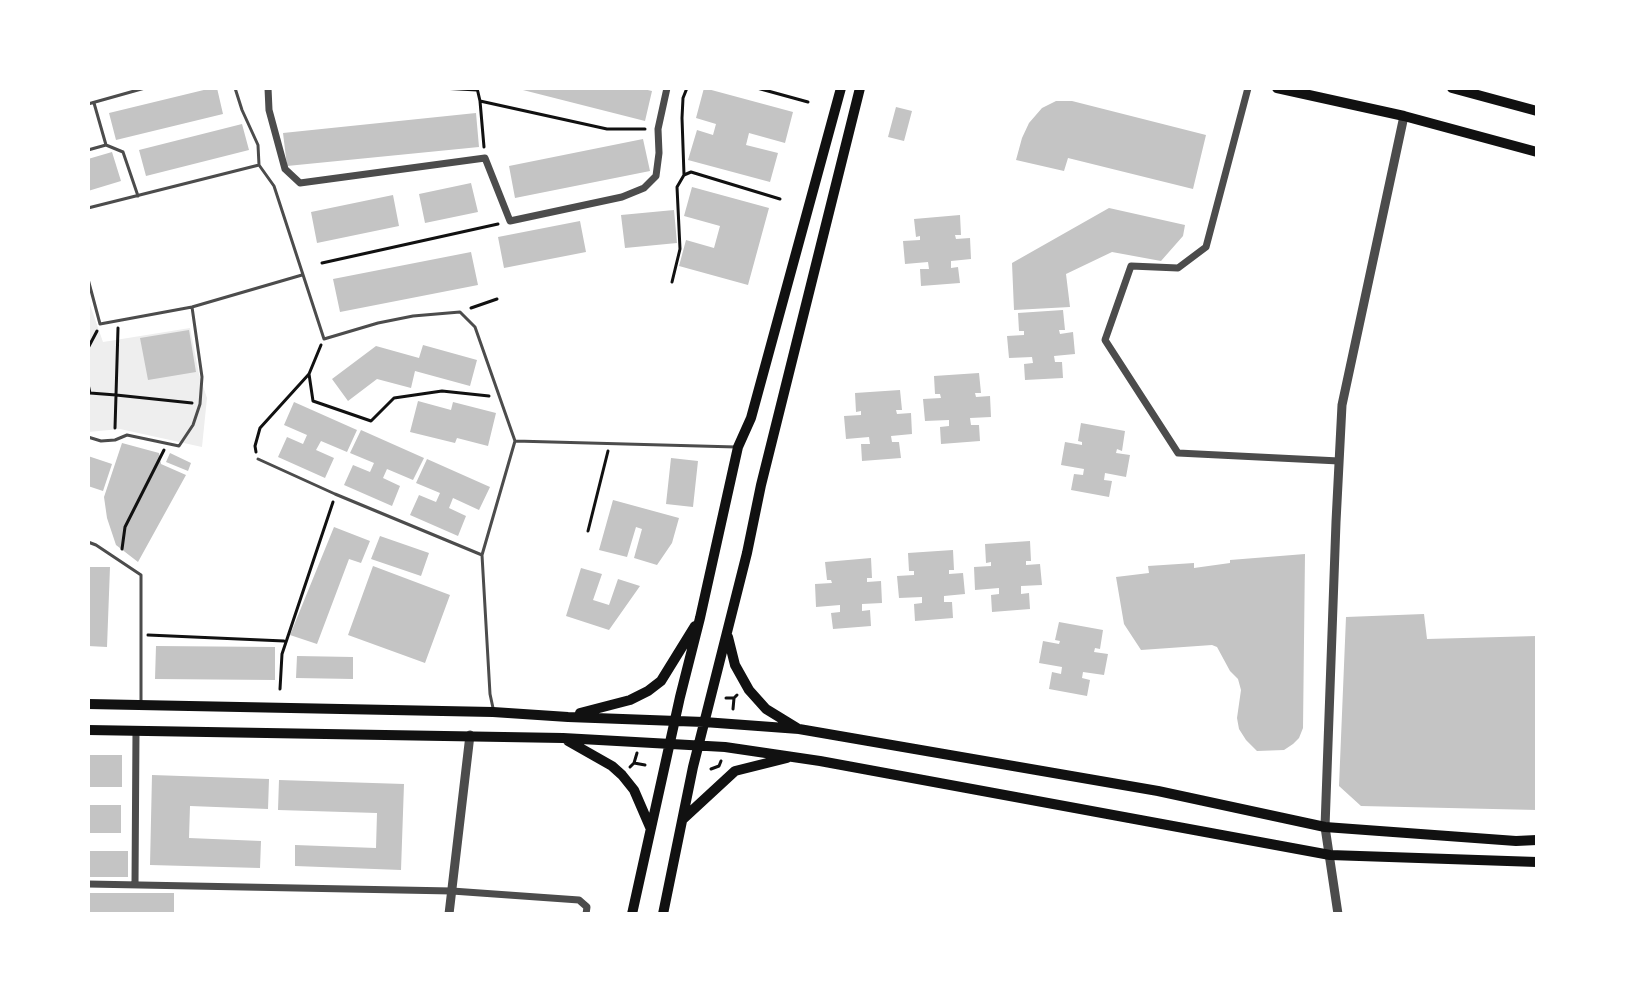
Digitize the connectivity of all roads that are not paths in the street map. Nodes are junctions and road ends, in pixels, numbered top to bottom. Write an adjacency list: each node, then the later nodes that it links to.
1 (145, 88): 10 (lane)
2 (235, 88): 17 (lane)
3 (268, 88): 4 (street)
4 (667, 88)
5 (841, 88): 25 (main road)
6 (863, 88): 31 (main road)
7 (1248, 88): 27 (street)
8 (1277, 88): 13 (main road)
9 (1452, 88): 12 (main road)
10 (94, 103): 11 (lane); 14 (lane)
11 (88, 104)
12 (1537, 111)
13 (1404, 116): 16 (main road); 27 (street)
14 (106, 145): 15 (lane); 18 (lane)
15 (88, 150)
16 (1537, 152)
17 (259, 165): 18 (lane); 20 (lane)
18 (138, 196): 19 (lane)
19 (88, 208)
20 (302, 275): 22 (lane); 24 (lane)
21 (88, 279): 22 (lane)
22 (192, 307): 23 (lane)
23 (88, 437)
24 (515, 441): 25 (lane); 29 (lane)
25 (738, 447): 30 (main road)
26 (258, 459): 29 (lane)
27 (1339, 461): 47 (street)
28 (88, 542): 33 (lane)
29 (482, 555): 34 (lane)
30 (700, 618): 35 (main road); 36 (main road)
31 (727, 633): 37 (main road); 38 (main road)
32 (88, 704): 33 (main road)
33 (141, 705): 34 (main road)
34 (493, 712): 35 (main road)
35 (568, 717): 36 (main road)
36 (675, 720): 37 (main road); 43 (main road)
37 (704, 722): 38 (main road); 44 (main road)
38 (799, 729): 47 (main road)
39 (88, 730): 40 (main road)
40 (136, 731): 41 (main road); 53 (street)
41 (470, 735): 42 (main road); 54 (street)
42 (563, 738): 43 (main road); 48 (main road)
43 (669, 744): 44 (main road); 48 (main road)
44 (699, 746): 45 (main road); 46 (main road)
45 (792, 756): 46 (main road); 50 (main road)
46 (682, 820): 58 (main road)
47 (1325, 827): 49 (main road); 50 (street)
48 (650, 828): 57 (main road)
49 (1537, 840)
50 (1330, 855): 51 (main road); 59 (street)
51 (1537, 862)
52 (88, 884): 53 (street)
53 (135, 884): 54 (street)
54 (452, 891): 55 (street); 56 (street)
55 (449, 914)
56 (586, 914)
57 (632, 914)
58 (663, 914)
59 (1338, 914)

